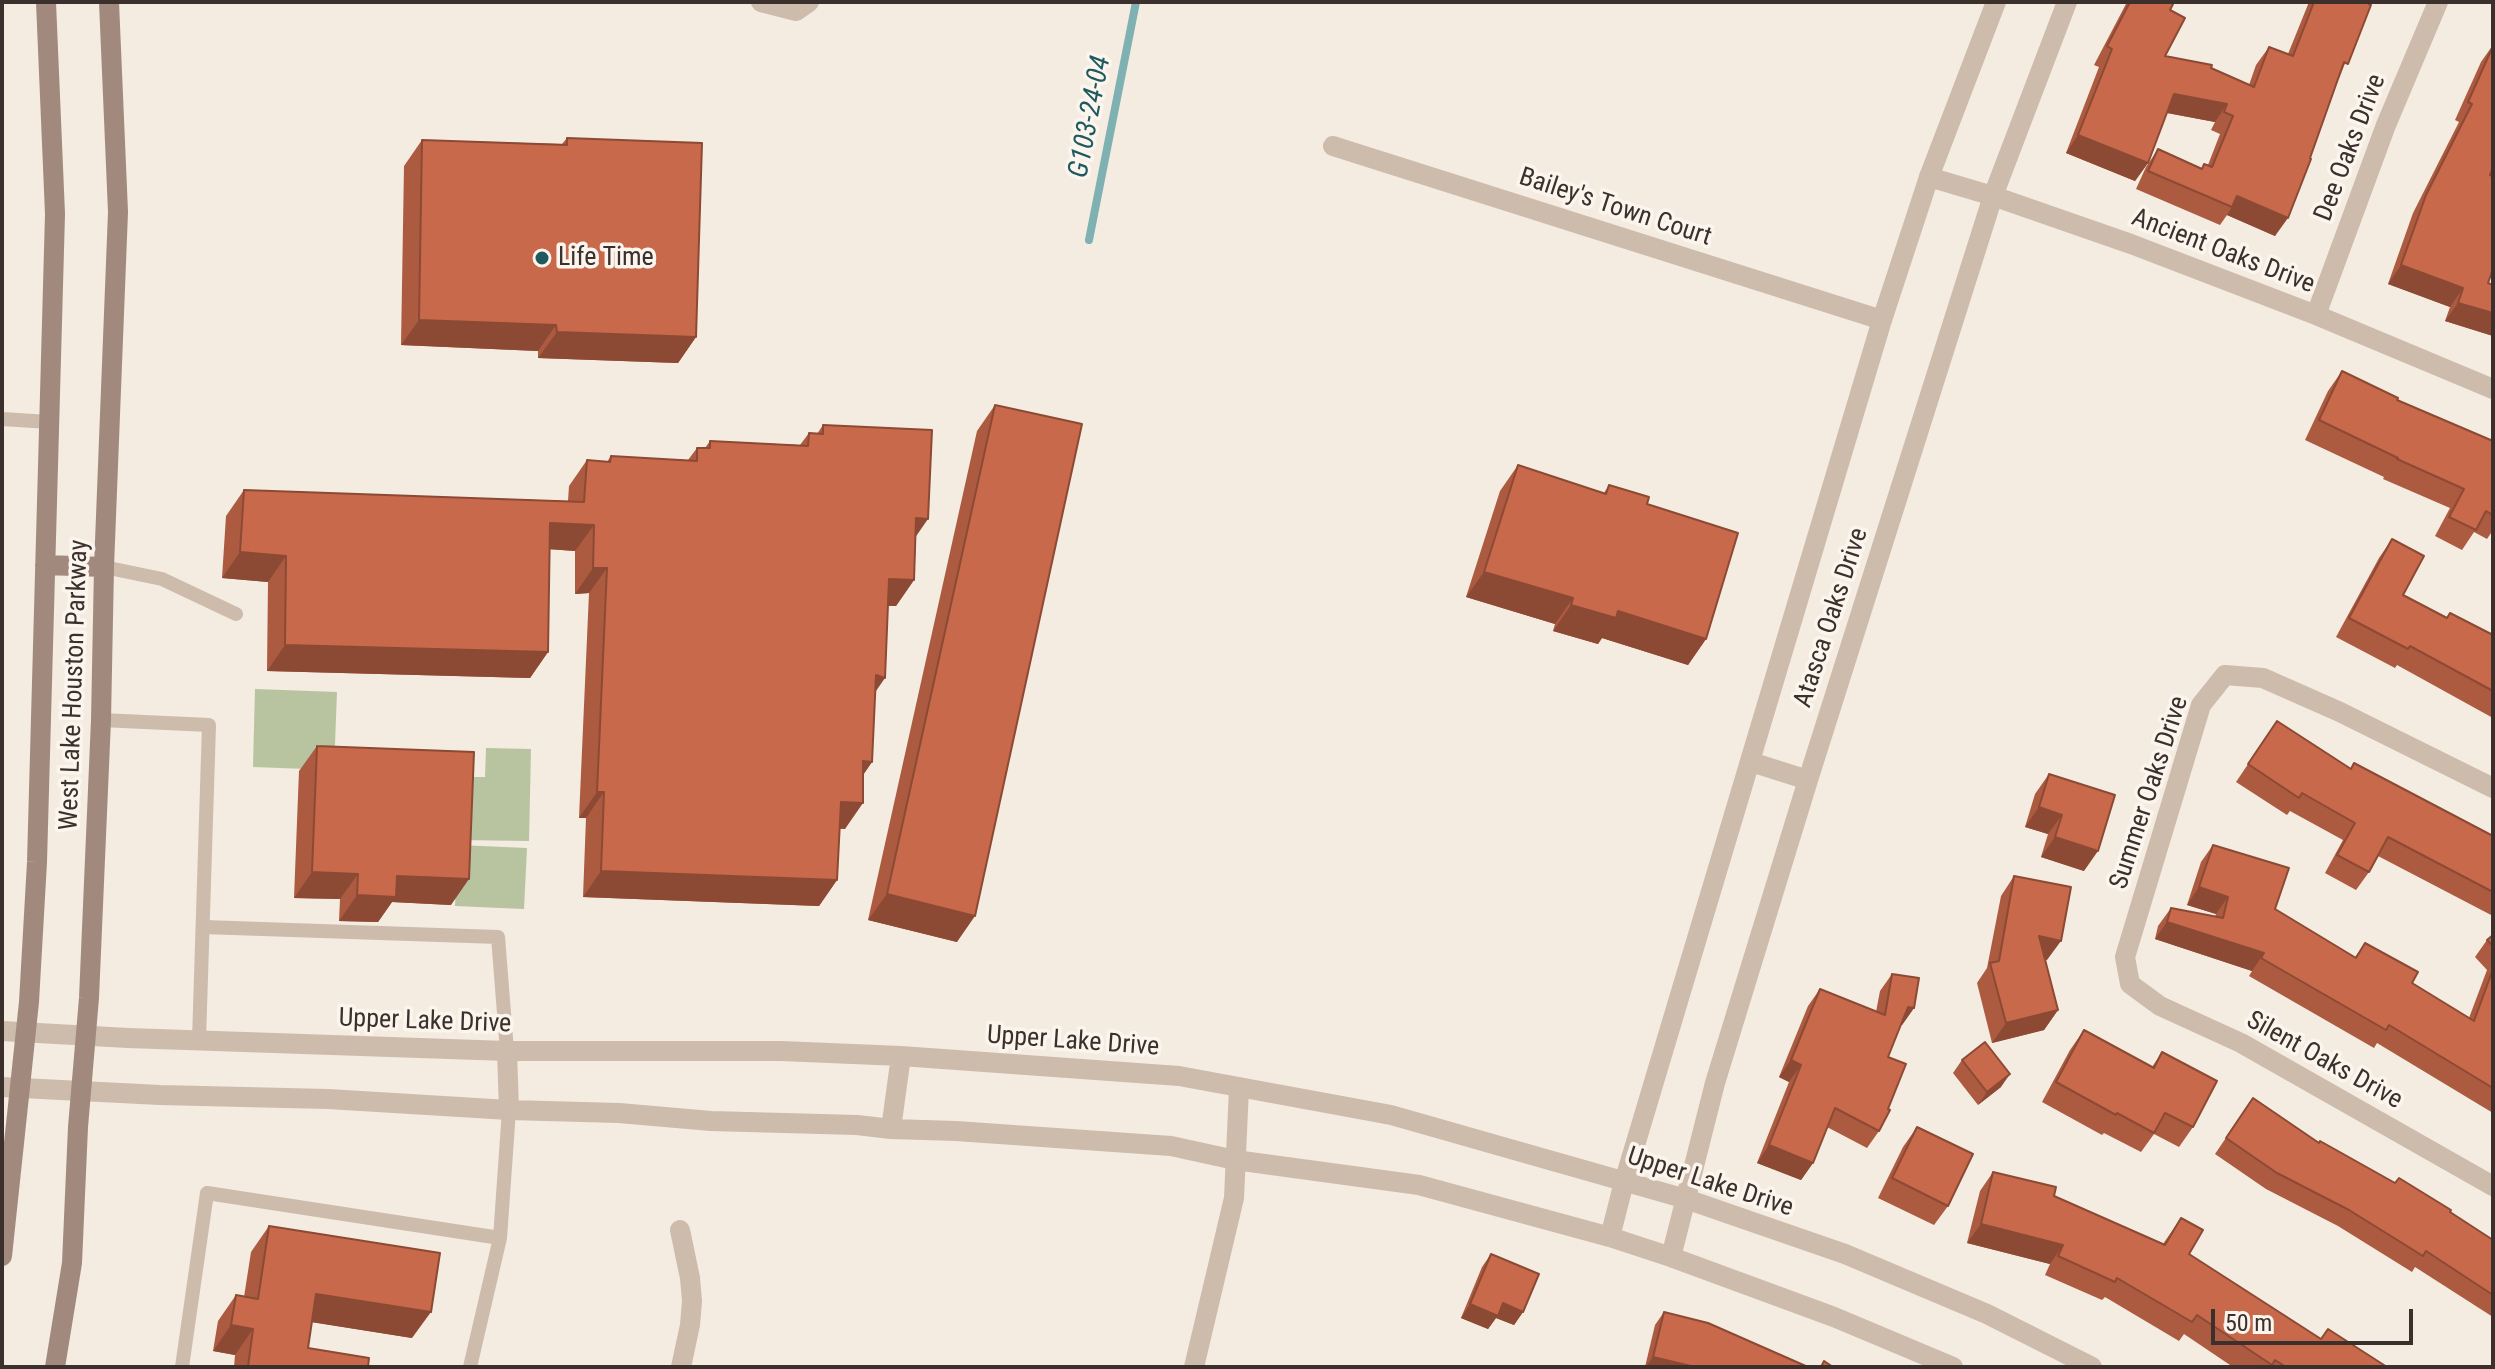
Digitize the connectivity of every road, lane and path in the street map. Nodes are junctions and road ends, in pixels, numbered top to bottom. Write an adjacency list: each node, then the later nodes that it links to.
1 (46, 2): 15 (main road, West Lake Houston Parkway)
2 (109, 2): 17 (main road, West Lake Houston Parkway)
3 (761, 2): 4 (street)
4 (809, 2)
5 (1996, 2): 9 (street, Atasca Oaks Drive)
6 (2067, 2): 10 (street, Atasca Oaks Drive)
7 (2438, 2): 11 (street, Dee Oaks Drive)
8 (1333, 146): 12 (street, Bailey's Town Court)
9 (1929, 177): 10 (street, Ancient Oaks Drive); 12 (street, Atasca Oaks Drive)
10 (1993, 196): 11 (street, Ancient Oaks Drive); 21 (street, Atasca Oaks Drive)
11 (2316, 315): 13 (street, Ancient Oaks Drive)
12 (1882, 320): 20 (street, Atasca Oaks Drive)
13 (2493, 389)
14 (2, 419): 15 (lane)
15 (49, 422): 16 (main road, West Lake Houston Parkway)
16 (45, 565): 17 (main road); 26 (main road, West Lake Houston Parkway)
17 (104, 567): 18 (lane); 19 (main road, West Lake Houston Parkway)
18 (236, 614)
19 (101, 720): 23 (lane); 27 (main road, West Lake Houston Parkway)
20 (1751, 762): 21 (street); 37 (street, Atasca Oaks Drive)
21 (1808, 780): 39 (street, Atasca Oaks Drive)
22 (2493, 788): 24 (street, Summer Oaks Drive)
23 (203, 927): 28 (lane); 29 (lane)
24 (2130, 984): 38 (street, Silent Oaks Drive)
25 (2, 1031): 26 (street, Upper Lake Drive)
26 (26, 1032): 27 (street, Upper Lake Drive); 31 (main road, West Lake Houston Parkway)
27 (86, 1036): 28 (street, Upper Lake Drive); 33 (main road, West Lake Houston Parkway)
28 (199, 1040): 29 (street, Upper Lake Drive)
29 (507, 1051): 30 (street, Upper Lake Drive); 34 (street)
30 (901, 1056): 32 (street, Upper Lake Drive); 35 (street)
31 (11, 1088): 33 (street); 43 (main road, West Lake Houston Parkway)
32 (1239, 1088): 36 (street); 37 (street, Upper Lake Drive)
33 (82, 1091): 34 (street); 45 (main road, West Lake Houston Parkway)
34 (509, 1110): 35 (street); 42 (lane)
35 (891, 1129): 36 (street)
36 (1235, 1160): 41 (street); 49 (street)
37 (1624, 1182): 39 (street, Upper Lake Drive); 41 (street, Atasca Oaks Drive)
38 (2493, 1186)
39 (1686, 1199): 44 (street, Atasca Oaks Drive); 51 (street, Upper Lake Drive)
40 (680, 1230): 48 (street)
41 (1610, 1237): 44 (street)
42 (500, 1238): 46 (lane); 47 (lane)
43 (2, 1256)
44 (1671, 1257): 50 (street)
45 (55, 1367)
46 (182, 1367)
47 (470, 1367)
48 (681, 1367)
49 (1194, 1367)
50 (1953, 1367)
51 (2092, 1367)

